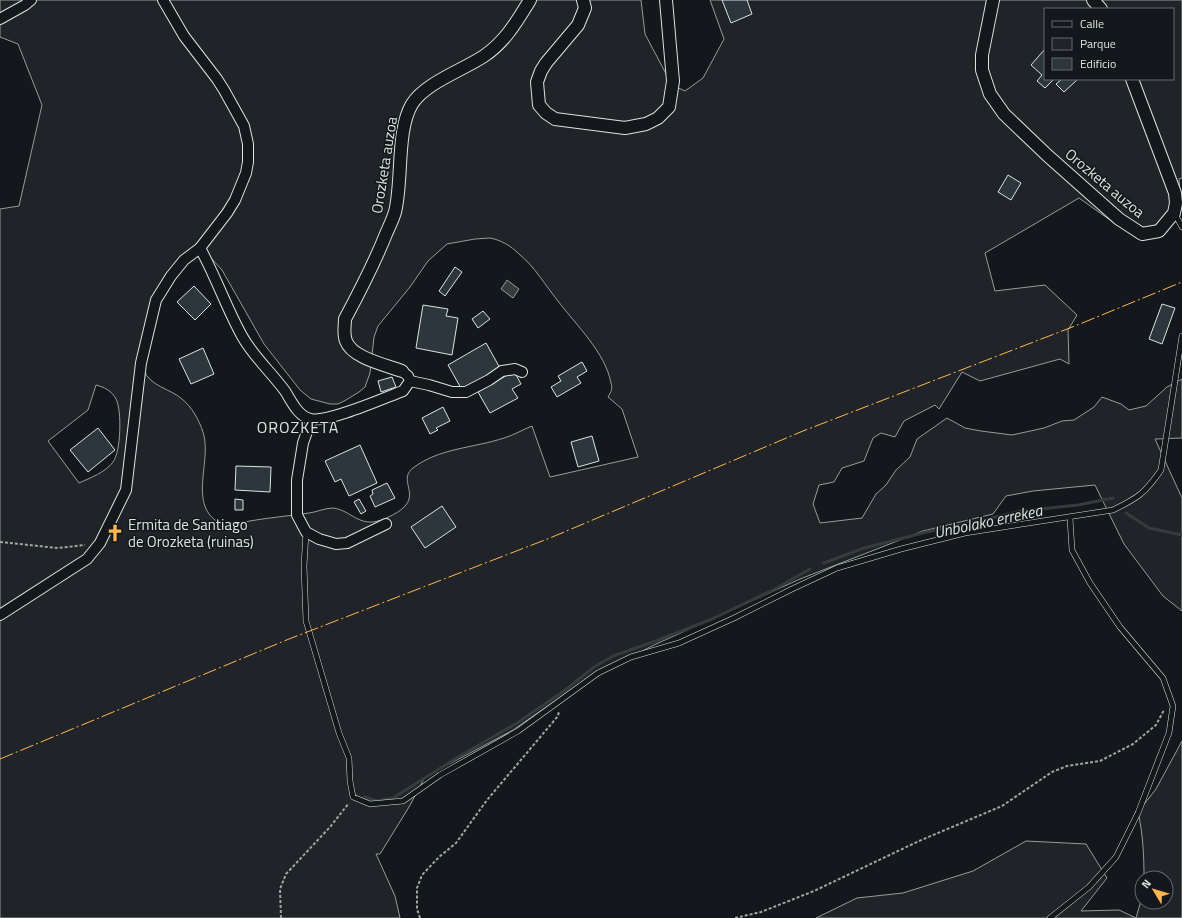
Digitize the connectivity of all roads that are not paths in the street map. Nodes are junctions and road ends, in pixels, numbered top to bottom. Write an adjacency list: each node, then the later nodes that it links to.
1 (31, 0): 9 (street)
2 (163, 0): 13 (street)
3 (530, 0): 15 (street, Orozketa auzoa)
4 (583, 0): 5 (street)
5 (666, 0)
6 (993, 0): 11 (street, Orozketa auzoa)
7 (1093, 0): 8 (street)
8 (1100, 8)
9 (0, 19)
10 (1132, 80): 11 (street)
11 (1174, 213): 12 (lane)
12 (1182, 227)
13 (200, 248): 18 (street); 22 (street)
14 (1182, 336): 19 (lane)
15 (402, 371): 17 (street)
16 (522, 372): 17 (street)
17 (410, 381): 18 (street)
18 (312, 420): 21 (street)
19 (1070, 518): 21 (lane); 23 (lane)
20 (386, 524): 21 (street)
21 (306, 532)
22 (0, 615)
23 (1050, 918)

